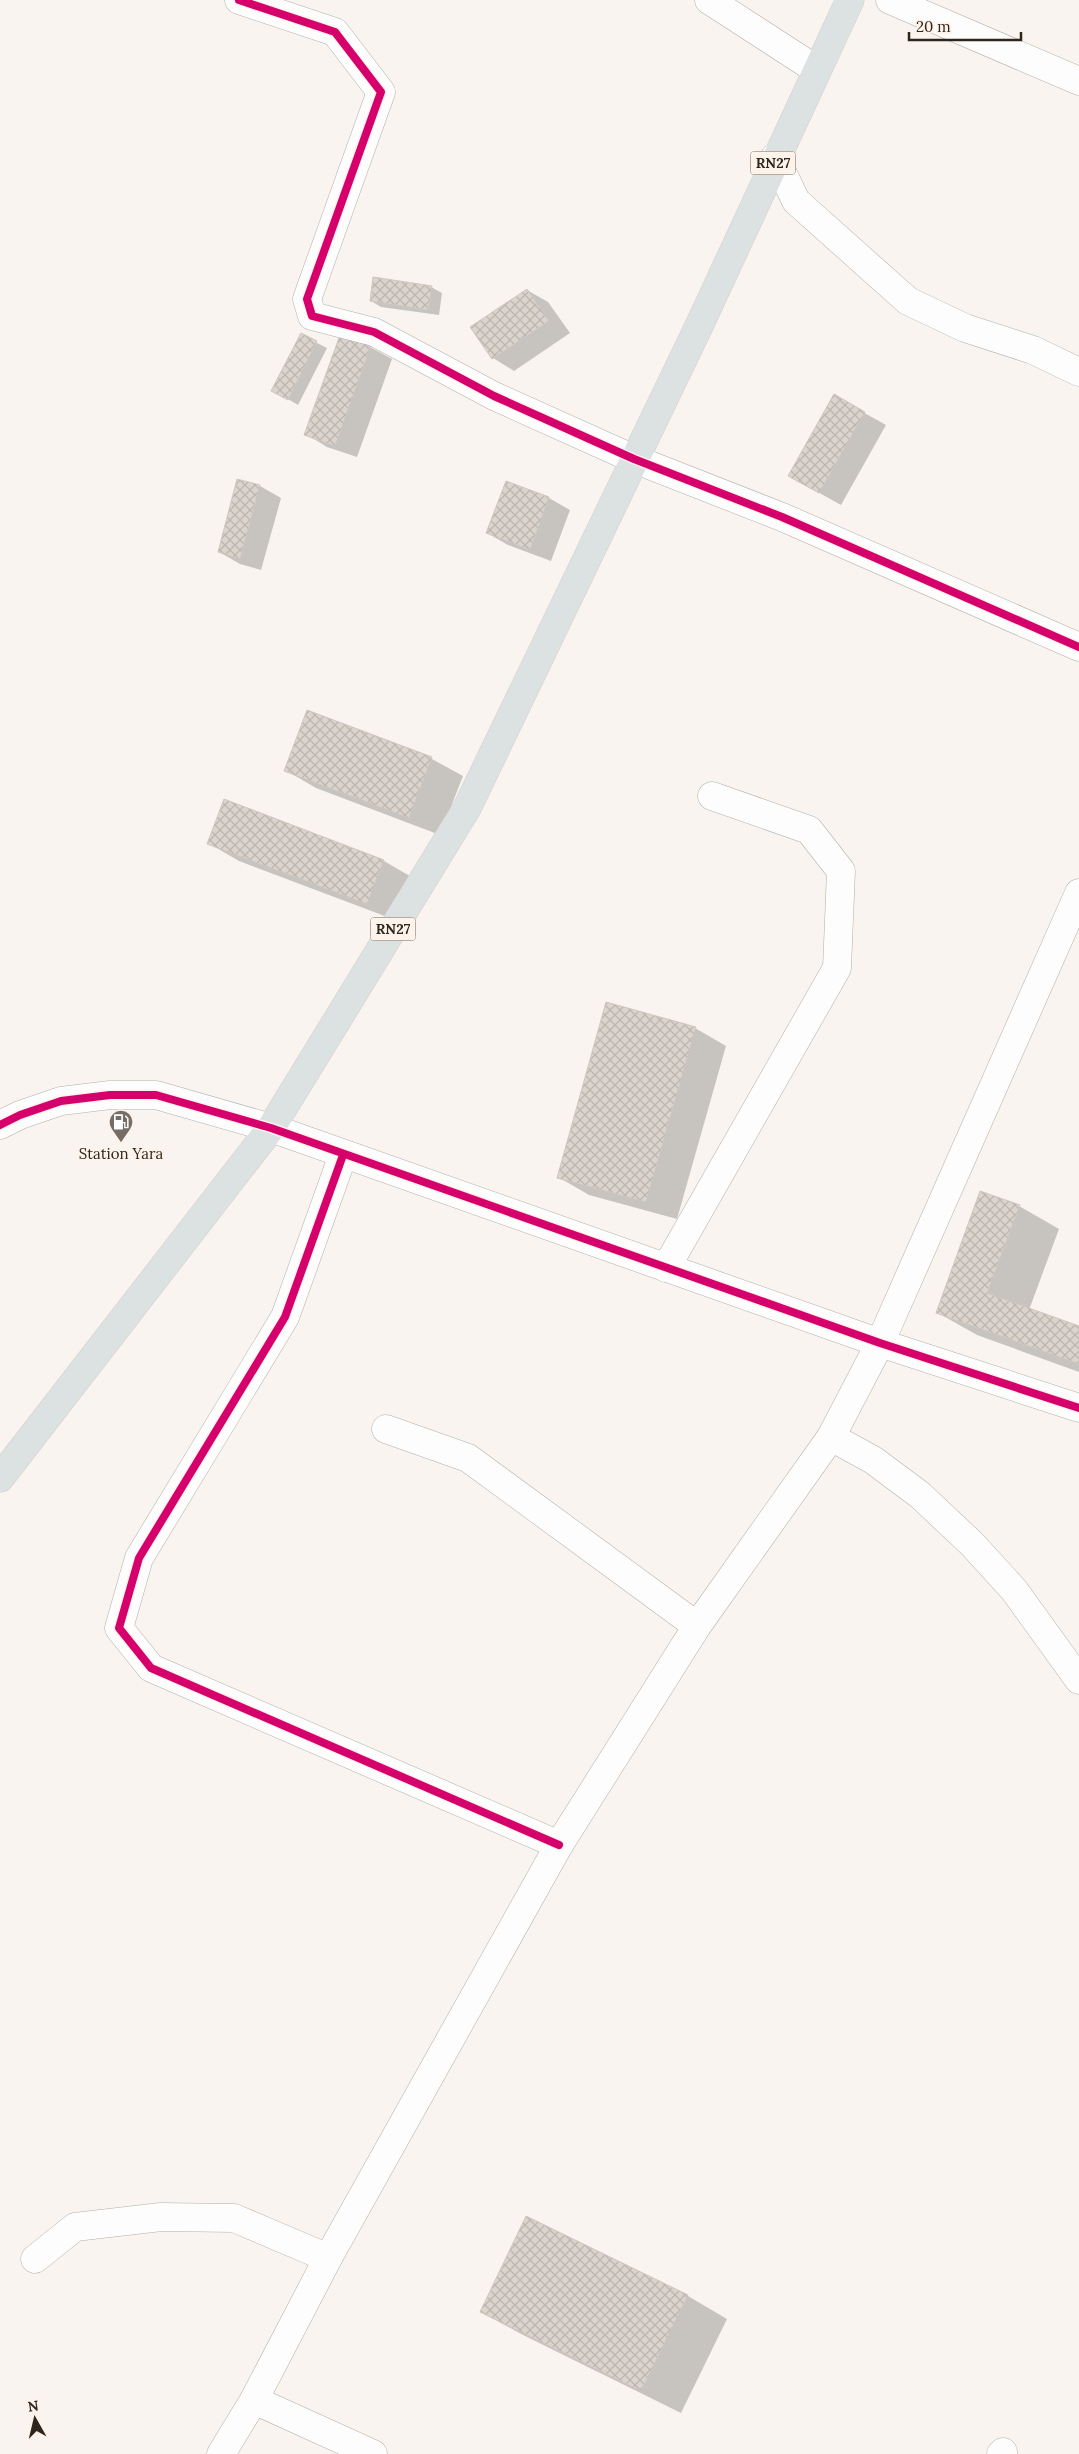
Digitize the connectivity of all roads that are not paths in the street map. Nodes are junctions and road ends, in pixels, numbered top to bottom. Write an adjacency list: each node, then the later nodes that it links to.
1 (239, 0): 9 (street)
2 (709, 0): 5 (street)
3 (850, 0): 5 (main road, RN27)
4 (890, 0): 6 (street)
5 (817, 70): 7 (main road, RN27)
6 (1078, 78)
7 (775, 157): 8 (street); 9 (main road, RN27)
8 (1079, 372)
9 (634, 460): 10 (street); 14 (main road, RN27)
10 (1079, 647)
11 (712, 796): 16 (street)
12 (1079, 893): 17 (street)
13 (0, 1125): 14 (street)
14 (271, 1128): 15 (street); 21 (main road, RN27)
15 (343, 1155): 16 (street); 24 (street)
16 (666, 1268): 17 (street)
17 (880, 1343): 18 (street); 20 (street)
18 (1079, 1408)
19 (386, 1429): 22 (street)
20 (831, 1437): 22 (street); 23 (street)
21 (0, 1478)
22 (697, 1626): 24 (street)
23 (1079, 1680)
24 (560, 1845): 25 (street)
25 (328, 2258): 26 (street); 27 (street)
26 (35, 2259)
27 (254, 2400): 28 (street); 29 (street)
28 (222, 2454)
29 (373, 2454)

